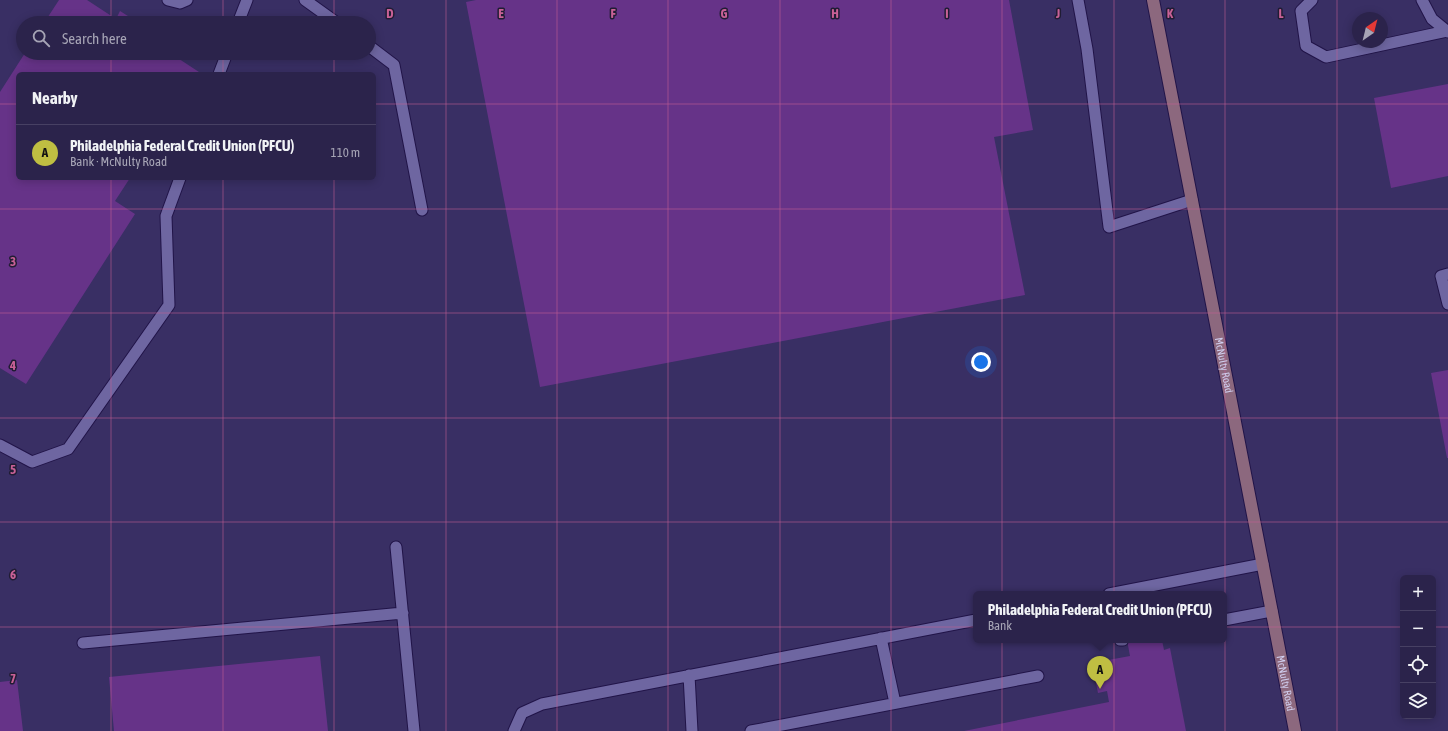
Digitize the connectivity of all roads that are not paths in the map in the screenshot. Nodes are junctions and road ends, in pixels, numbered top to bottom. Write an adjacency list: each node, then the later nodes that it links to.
1 (168, 0): 2 (lane)
2 (187, 0)
3 (247, 0): 9 (lane)
4 (305, 0): 10 (lane)
5 (1078, 0): 16 (lane)
6 (1153, 0): 16 (street, McNulty Road)
7 (1312, 0): 11 (lane)
8 (1422, 0): 11 (lane)
9 (241, 16)
10 (327, 16)
11 (1448, 32)
12 (376, 51): 17 (lane)
13 (224, 60): 14 (lane)
14 (220, 72)
15 (179, 180): 20 (lane)
16 (1192, 200): 22 (street, McNulty Road)
17 (422, 210)
18 (1448, 274): 19 (lane)
19 (1448, 304)
20 (0, 446)
21 (396, 547): 25 (lane)
22 (1263, 564): 23 (lane); 24 (street, McNulty Road)
23 (1124, 591)
24 (1272, 611): 26 (lane); 37 (street, McNulty Road)
25 (403, 613): 29 (lane); 33 (lane)
26 (1227, 619)
27 (973, 621): 28 (lane)
28 (881, 638): 30 (lane); 32 (lane)
29 (83, 642)
30 (689, 675): 34 (lane); 35 (lane)
31 (1038, 676): 32 (lane)
32 (895, 703): 36 (lane)
33 (414, 731)
34 (514, 731)
35 (692, 731)
36 (750, 731)
37 (1295, 731)

